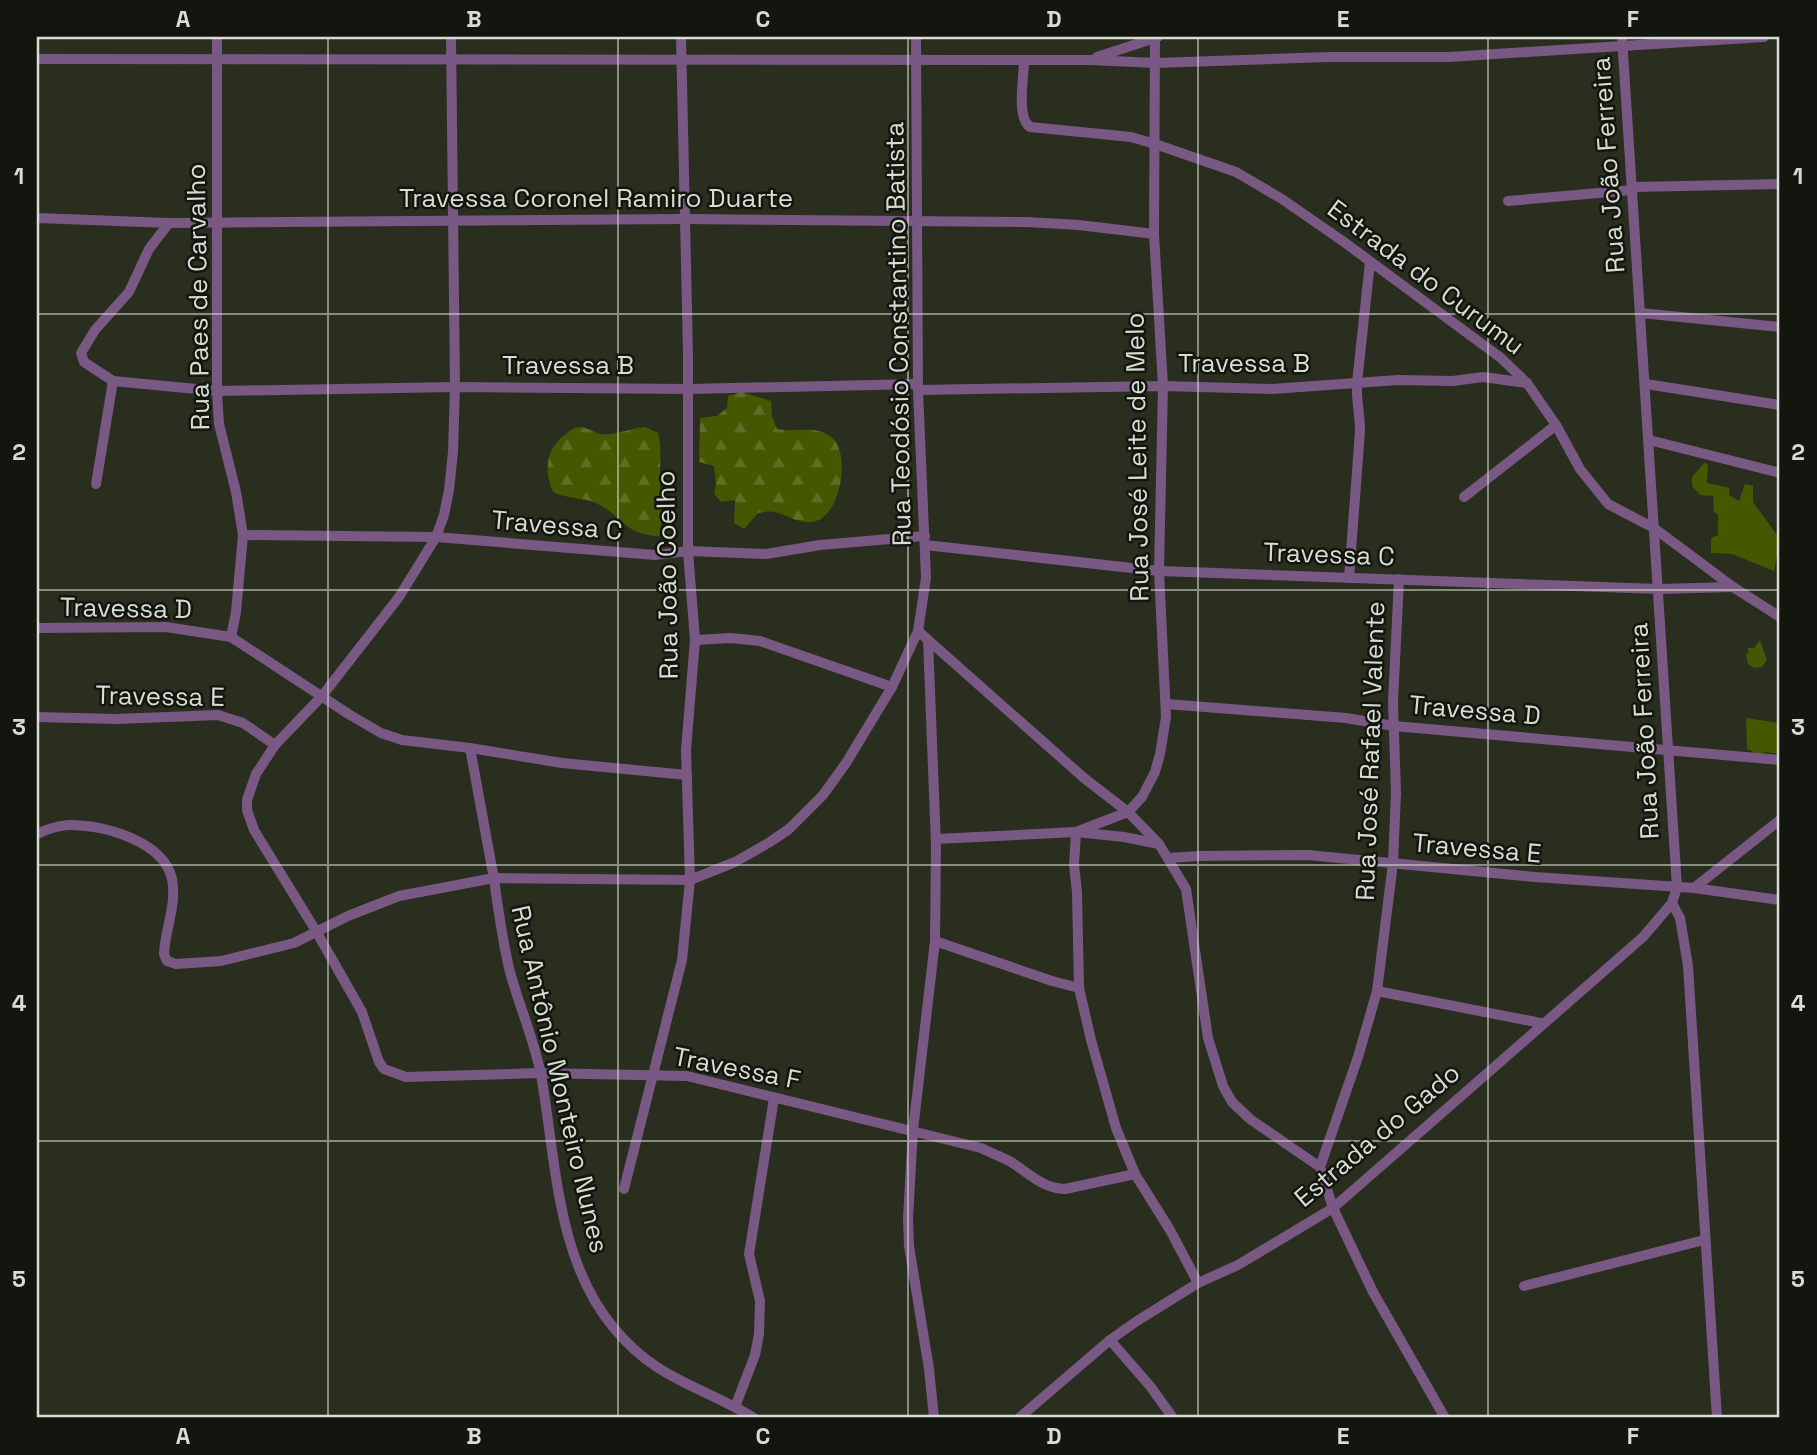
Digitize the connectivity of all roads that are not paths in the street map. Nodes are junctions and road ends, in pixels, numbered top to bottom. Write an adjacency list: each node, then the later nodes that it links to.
1 (217, 37): 9 (street, Rua Paes de Carvalho)
2 (451, 37): 10 (street)
3 (681, 37): 13 (street, Rua João Coelho)
4 (916, 37): 11 (street, Rua Teodósio Constantino Batista)
5 (1156, 37): 12 (street); 15 (street, Rua José Leite de Melo)
6 (1764, 37): 7 (street)
7 (1622, 42): 15 (street); 18 (street, Rua João Ferreira)
8 (37, 59): 9 (street)
9 (218, 60): 10 (street); 23 (street, Rua Paes de Carvalho)
10 (452, 60): 13 (street); 21 (street)
11 (915, 60): 13 (street); 14 (street); 24 (street, Rua Teodósio Constantino Batista)
12 (1090, 60): 14 (street); 15 (street)
13 (681, 61): 22 (street, Rua João Coelho)
14 (1024, 61): 16 (street, Estrada do Curumu)
15 (1156, 63): 16 (street, Rua José Leite de Melo)
16 (1155, 144): 26 (street, Rua José Leite de Melo); 27 (street, Estrada do Curumu)
17 (1780, 184): 18 (street)
18 (1633, 188): 19 (street); 28 (street, Rua João Ferreira)
19 (1508, 201)
20 (37, 218): 25 (street, Travessa Coronel Ramiro Duarte)
21 (452, 219): 22 (street, Travessa Coronel Ramiro Duarte); 23 (street, Travessa Coronel Ramiro Duarte); 35 (street)
22 (684, 219): 24 (street, Travessa Coronel Ramiro Duarte); 37 (street, Rua João Coelho)
23 (218, 221): 25 (street, Travessa Coronel Ramiro Duarte); 38 (street, Rua Paes de Carvalho)
24 (916, 222): 26 (street, Travessa Coronel Ramiro Duarte); 36 (street, Rua Teodósio Constantino Batista)
25 (169, 223): 30 (street)
26 (1154, 233): 34 (street, Rua José Leite de Melo)
27 (1370, 262): 31 (street, Rua José Rafael Valente); 32 (street, Estrada do Curumu)
28 (1641, 313): 29 (street); 33 (street, Rua João Ferreira)
29 (1780, 327)
30 (113, 381): 38 (street, Travessa B); 43 (street)
31 (1357, 383): 32 (street, Travessa B); 34 (street, Travessa B); 51 (street, Rua José Rafael Valente)
32 (1527, 383): 40 (street, Estrada do Curumu)
33 (1646, 384): 39 (street); 41 (street, Rua João Ferreira)
34 (1163, 386): 36 (street, Travessa B); 50 (street, Rua José Leite de Melo)
35 (455, 387): 37 (street, Travessa B); 38 (street, Travessa B); 47 (street)
36 (918, 387): 37 (street, Travessa B); 48 (street, Rua Teodósio Constantino Batista)
37 (689, 389): 49 (street, Rua João Coelho)
38 (217, 391): 46 (street, Rua Paes de Carvalho)
39 (1780, 405)
40 (1556, 425): 44 (street); 45 (street, Estrada do Curumu)
41 (1649, 440): 42 (street); 45 (street, Rua João Ferreira)
42 (1780, 473)
43 (96, 484)
44 (1464, 497)
45 (1654, 528): 53 (street, Estrada do Curumu); 54 (street, Rua João Ferreira)
46 (243, 535): 47 (street, Travessa C); 58 (street, Rua Paes de Carvalho)
47 (436, 537): 49 (street, Travessa C); 62 (street)
48 (925, 541): 49 (street, Travessa C); 50 (street, Travessa C); 57 (street, Rua Teodósio Constantino Batista)
49 (688, 551): 59 (street, Rua João Coelho)
50 (1159, 571): 51 (street, Travessa C); 63 (street, Rua José Leite de Melo)
51 (1349, 579): 52 (street, Travessa C)
52 (1399, 579): 54 (street, Travessa C); 65 (street, Rua José Rafael Valente)
53 (1733, 587): 54 (street, Travessa C); 55 (street, Estrada do Curumu)
54 (1659, 589): 68 (street, Rua João Ferreira)
55 (1780, 617)
56 (37, 628): 58 (street, Travessa D)
57 (918, 631): 60 (street); 61 (street, Rua Teodósio Constantino Batista)
58 (231, 637): 62 (street, Travessa D)
59 (695, 640): 61 (street); 70 (street, Rua João Coelho)
60 (928, 640): 71 (street); 75 (street)
61 (892, 687): 80 (street, Rua Teodósio Constantino Batista)
62 (321, 696): 66 (street); 67 (street, Travessa D)
63 (1166, 704): 65 (street, Travessa D); 71 (street, Rua José Leite de Melo)
64 (37, 716): 66 (street, Travessa E)
65 (1394, 726): 68 (street, Travessa D); 78 (street, Rua José Rafael Valente)
66 (275, 745): 85 (street)
67 (470, 748): 70 (street, Travessa D); 79 (street, Rua Antônio Monteiro Nunes)
68 (1667, 749): 69 (street, Travessa D); 81 (street, Rua João Ferreira)
69 (1780, 760)
70 (687, 775): 80 (street, Rua João Coelho)
71 (1128, 812): 73 (street); 76 (street)
72 (1780, 820): 82 (street)
73 (1076, 832): 75 (street); 76 (street); 87 (street)
74 (37, 834): 85 (street)
75 (936, 839): 86 (street)
76 (1159, 844): 77 (street)
77 (1168, 858): 78 (street, Travessa E); 94 (street)
78 (1393, 863): 81 (street, Travessa E); 88 (street, Rua José Rafael Valente)
79 (494, 878): 80 (street); 85 (street); 90 (street, Rua Antônio Monteiro Nunes)
80 (690, 880): 91 (street, Rua João Coelho)
81 (1676, 887): 82 (street, Travessa E); 84 (street, Rua João Ferreira)
82 (1693, 888): 83 (street, Travessa E)
83 (1780, 900)
84 (1672, 903): 89 (street, Estrada do Gado); 98 (street)
85 (316, 931): 90 (street, Travessa F)
86 (935, 941): 87 (street); 93 (street)
87 (1079, 988): 95 (street)
88 (1377, 991): 89 (street); 94 (street, Rua José Rafael Valente)
89 (1541, 1023): 97 (street, Estrada do Gado)
90 (540, 1073): 91 (street, Travessa F); 102 (street, Rua Antônio Monteiro Nunes)
91 (654, 1075): 92 (street, Travessa F); 96 (street, Rua João Coelho)
92 (774, 1097): 93 (street, Travessa F); 102 (street)
93 (913, 1130): 95 (street, Travessa F); 104 (street)
94 (1320, 1167): 97 (street)
95 (1135, 1174): 99 (street)
96 (624, 1189)
97 (1333, 1208): 99 (street, Estrada do Gado); 107 (street)
98 (1704, 1240): 100 (street); 108 (street)
99 (1198, 1283): 101 (street, Estrada do Gado)
100 (1524, 1286)
101 (1110, 1340): 105 (street, Estrada do Gado); 106 (street)
102 (736, 1407): 103 (street, Rua Antônio Monteiro Nunes)
103 (754, 1418)
104 (934, 1418)
105 (1019, 1418)
106 (1173, 1418)
107 (1446, 1418)
108 (1717, 1418)

